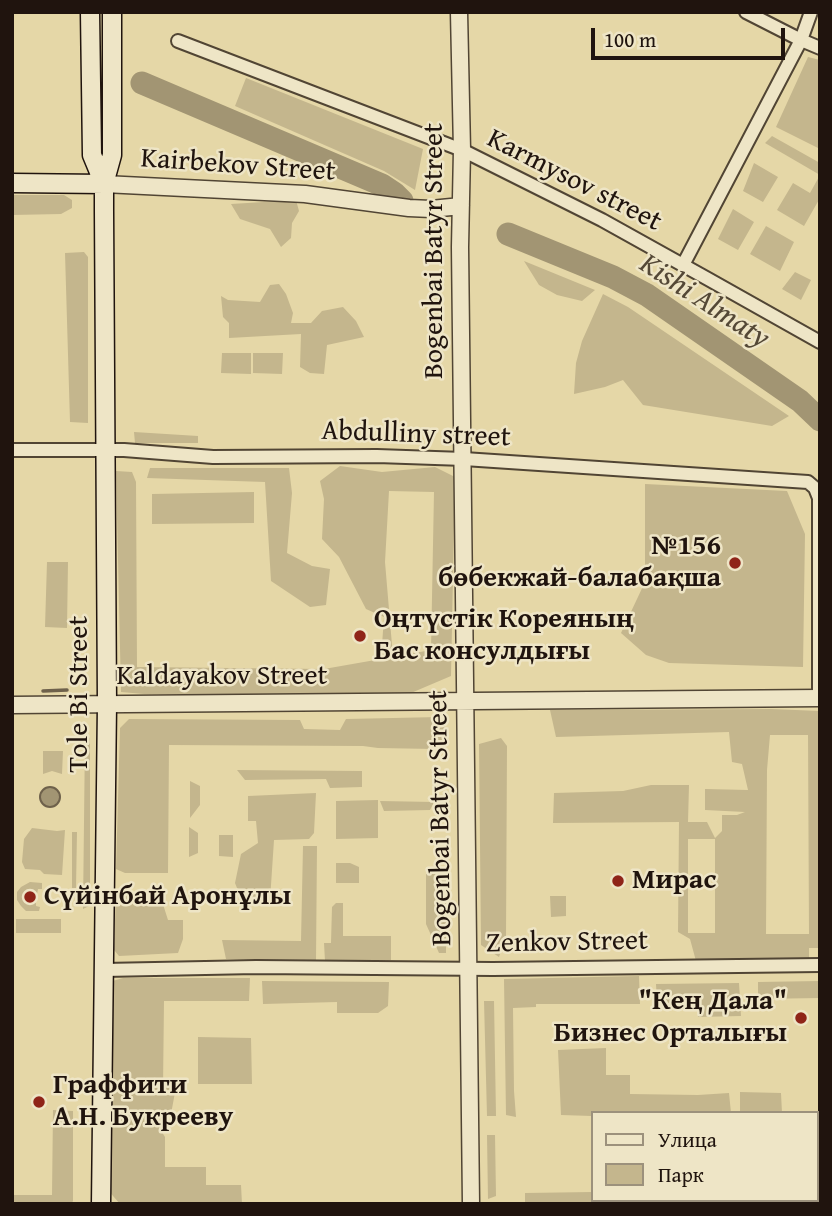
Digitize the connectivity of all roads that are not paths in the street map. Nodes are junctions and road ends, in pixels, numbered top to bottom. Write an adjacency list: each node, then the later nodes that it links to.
1 (90, 12): 11 (main road, Tole Bi Street)
2 (112, 12): 11 (main road, Tole Bi Street)
3 (459, 12): 9 (street, Bogenbai Batyr Street)
4 (746, 12): 6 (street)
5 (811, 12): 6 (street)
6 (801, 40): 8 (street); 13 (street)
7 (178, 41): 9 (street, Karmysov street)
8 (820, 47)
9 (461, 150): 12 (street, Bogenbai Batyr Street); 13 (street, Karmysov street)
10 (12, 183): 11 (main road, Kairbekov Street)
11 (104, 184): 12 (street, Kairbekov Street); 16 (main road, Tole Bi Street)
12 (461, 206): 17 (street, Bogenbai Batyr Street)
13 (683, 264): 14 (street, Karmysov street)
14 (820, 342)
15 (12, 450): 16 (street, Abdulliny street)
16 (105, 450): 17 (street, Abdulliny street); 20 (main road, Tole Bi Street)
17 (464, 458): 18 (street, Abdulliny street); 19 (street, Bogenbai Batyr Street)
18 (819, 698): 19 (street, Kaldayakov Street)
19 (465, 701): 20 (street, Kaldayakov Street); 23 (street, Bogenbai Batyr Street)
20 (107, 704): 21 (street, Kaldayakov Street); 24 (main road, Tole Bi Street)
21 (12, 705)
22 (820, 965): 23 (street, Zenkov Street)
23 (469, 969): 24 (street, Zenkov Street); 26 (street, Bogenbai Batyr Street)
24 (104, 970): 25 (main road, Tole Bi Street)
25 (101, 1204)
26 (471, 1204)

